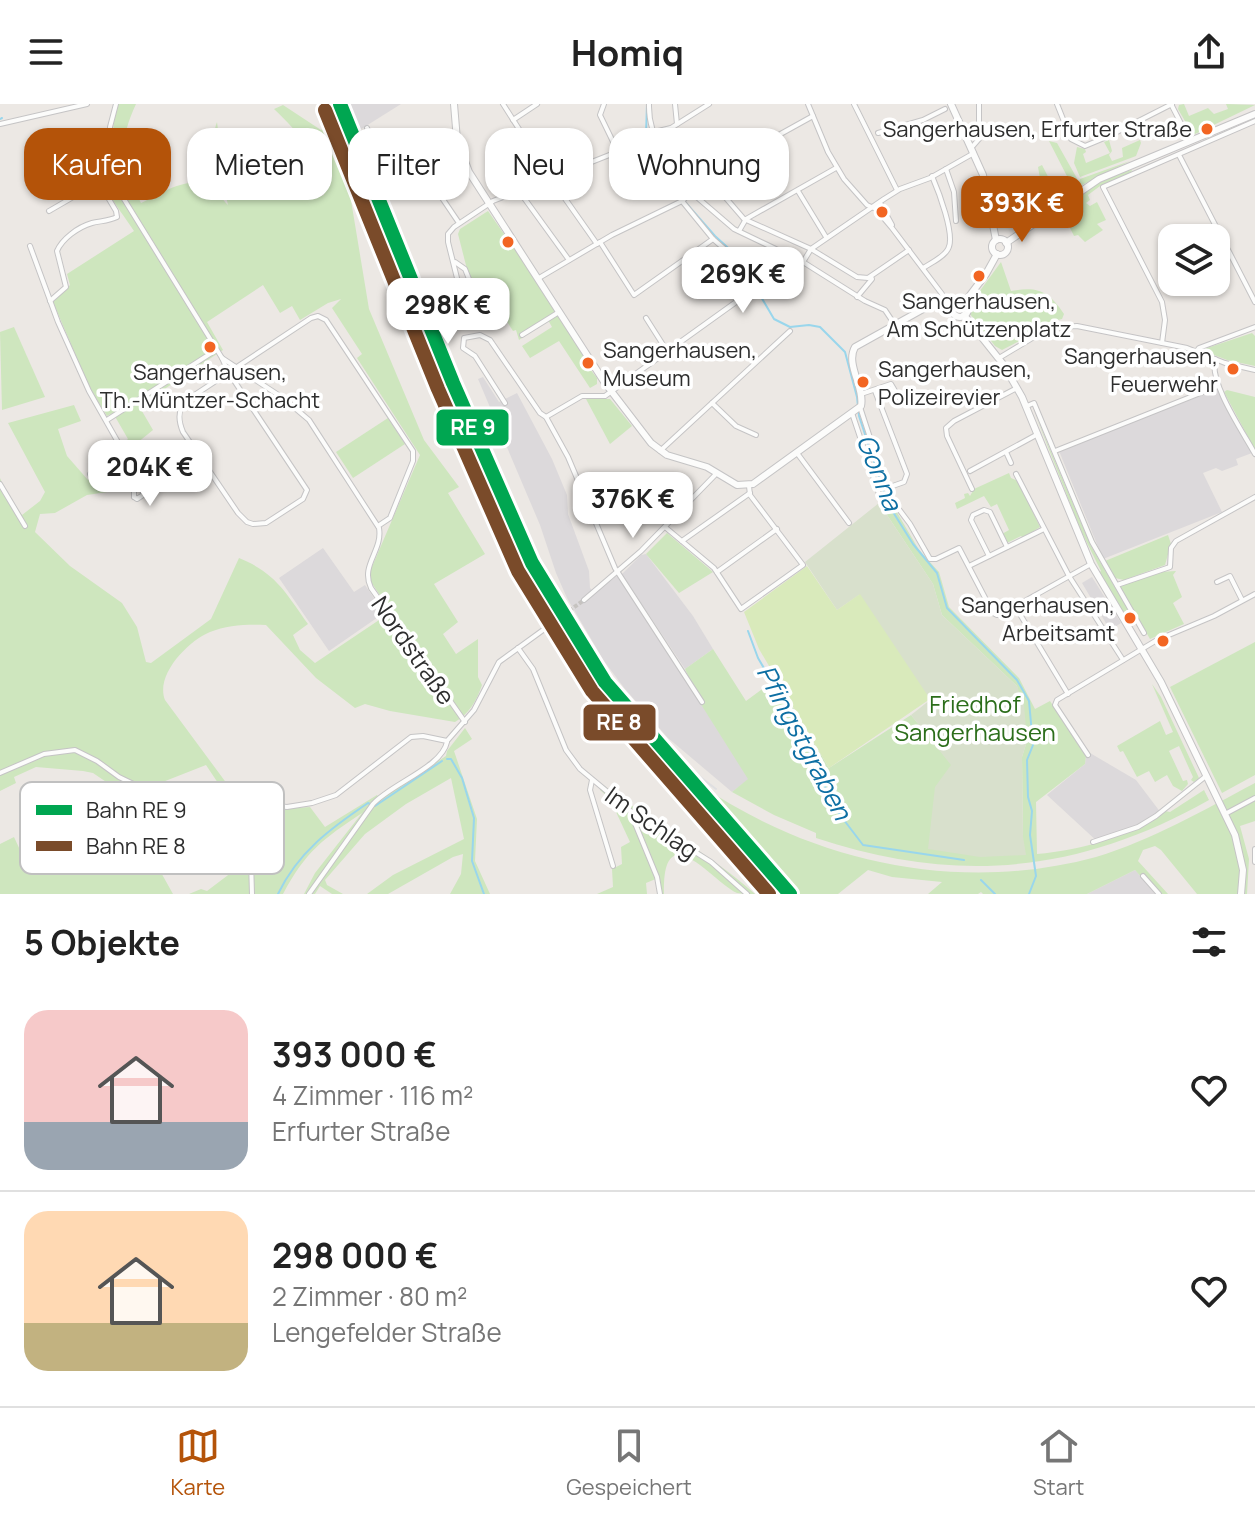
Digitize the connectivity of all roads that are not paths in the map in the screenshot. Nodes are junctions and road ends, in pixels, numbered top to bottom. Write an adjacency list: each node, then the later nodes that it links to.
1 (49, 104): 18 (street)
2 (87, 104): 18 (street)
3 (116, 104): 25 (street)
4 (454, 104): 52 (main road)
5 (503, 104): 21 (street)
6 (537, 104): 21 (street)
7 (604, 104): 31 (street)
8 (649, 104): 27 (street)
9 (675, 104): 24 (street)
10 (709, 104): 16 (street)
11 (808, 104): 20 (street)
12 (854, 104): 39 (street)
13 (979, 104): 33 (street)
14 (1057, 104): 15 (street)
15 (1172, 104): 32 (street)
16 (699, 106): 24 (street)
17 (948, 107): 30 (street); 33 (main road)
18 (51, 113): 23 (street)
19 (1255, 114): 32 (main road)
20 (813, 116): 29 (street); 35 (street)
21 (513, 120): 26 (street)
22 (1255, 121): 34 (street)
23 (0, 124)
24 (677, 124): 28 (street)
25 (110, 128)
26 (518, 128)
27 (650, 128)
28 (671, 128)
29 (789, 129)
30 (878, 133)
31 (609, 134)
32 (1190, 141): 37 (main road)
33 (973, 150): 36 (street); 62 (main road)
34 (1178, 154): 37 (street); 78 (street)
35 (836, 168): 40 (street); 53 (street)
36 (946, 168): 38 (street); 56 (street)
37 (1133, 169): 64 (main road); 88 (street)
38 (932, 176): 39 (street); 72 (street)
39 (897, 190): 51 (street)
40 (798, 191): 55 (street); 60 (street)
41 (68, 200): 54 (street)
42 (110, 200): 76 (street)
43 (123, 200): 89 (street)
44 (443, 200): 57 (street)
45 (498, 200): 52 (street)
46 (526, 200): 69 (street)
47 (567, 200): 63 (street)
48 (698, 200): 59 (street)
49 (726, 200): 55 (street)
50 (682, 201): 61 (street); 63 (street)
51 (880, 203): 53 (street); 58 (street)
52 (489, 204): 57 (street); 74 (main road)
53 (873, 207): 58 (street); 60 (street)
54 (49, 211)
55 (746, 219): 59 (street); 66 (street)
56 (956, 221)
57 (459, 223): 70 (street)
58 (892, 228): 67 (street)
59 (739, 231): 71 (street)
60 (826, 238): 66 (street)
61 (713, 239): 63 (street); 90 (street)
62 (996, 240): 64 (main road); 68 (main road)
63 (598, 243): 69 (street)
64 (1006, 243): 68 (main road)
65 (30, 246): 76 (street)
66 (811, 249): 71 (street); 73 (street)
67 (909, 250): 72 (street); 73 (street)
68 (997, 254): 79 (main road)
69 (569, 260): 74 (street)
70 (453, 261): 70 (street)
71 (803, 262): 75 (street)
72 (923, 268): 77 (street)
73 (871, 276): 75 (street)
74 (539, 278): 81 (main road)
75 (857, 297): 84 (street)
76 (50, 301): 109 (street)
77 (943, 301): 80 (main road); 84 (main road)
78 (1255, 302)
79 (964, 303): 80 (main road); 82 (main road)
80 (953, 306): 82 (main road)
81 (559, 312): 87 (street); 100 (main road)
82 (964, 315): 93 (main road)
83 (646, 318): 90 (street)
84 (895, 325): 103 (main road)
85 (1255, 327): 91 (street)
86 (790, 331): 105 (street)
87 (522, 335)
88 (1162, 343): 91 (street); 93 (street)
89 (216, 350): 92 (street); 109 (street)
90 (667, 351): 100 (street)
91 (1196, 352): 94 (street)
92 (222, 358): 95 (street); 97 (street)
93 (999, 358): 99 (main road)
94 (1215, 359): 96 (street); 98 (street)
95 (237, 367): 97 (street); 132 (street); 132 (street)
96 (1255, 370)
97 (226, 374): 112 (street); 112 (street)
98 (1218, 386): 114 (street); 117 (street)
99 (1017, 388): 106 (main road); 127 (street)
100 (611, 391): 108 (street); 113 (main road)
101 (875, 391): 102 (street); 103 (street); 125 (street)
102 (918, 393)
103 (861, 394): 107 (main road)
104 (505, 403): 108 (street)
105 (712, 403): 111 (street); 113 (street)
106 (1027, 406): 110 (main road); 114 (street)
107 (857, 410): 116 (main road); 125 (street); 129 (street)
108 (546, 417): 141 (street)
109 (107, 420): 121 (street)
110 (1038, 434): 115 (street); 139 (main road)
111 (756, 435)
112 (194, 448): 123 (street)
113 (660, 451): 120 (main road)
114 (1055, 451): 145 (street)
115 (1006, 452): 118 (street); 119 (street)
116 (797, 453): 126 (main road); 130 (street)
117 (1255, 454)
118 (1011, 463)
119 (970, 471)
120 (717, 473): 126 (main road); 133 (street)
121 (90, 474)
122 (1016, 474): 135 (street)
123 (145, 482)
124 (0, 484): 131 (street)
125 (887, 488): 140 (street)
126 (749, 489): 134 (street); 136 (street)
127 (972, 489)
128 (1255, 497): 145 (street)
129 (881, 500)
130 (849, 523)
131 (25, 526)
132 (378, 526): 157 (street, Nordstraße)
133 (665, 527): 136 (street); 141 (street)
134 (777, 529): 142 (street); 142 (street)
135 (1044, 529): 137 (street); 143 (street)
136 (682, 541): 142 (street)
137 (1007, 547): 138 (street); 138 (street)
138 (989, 556): 140 (street)
139 (1091, 564): 143 (street); 153 (main road)
140 (969, 566): 149 (street)
141 (617, 572): 147 (street); 156 (street)
142 (717, 572)
143 (1069, 576): 149 (street); 154 (street)
144 (1217, 582): 148 (street)
145 (1116, 585): 151 (street)
146 (1255, 594): 148 (street)
147 (584, 600)
148 (1242, 601): 153 (street)
149 (1015, 606): 155 (street)
150 (550, 625): 152 (street)
151 (1144, 633)
152 (518, 648): 157 (street); 162 (street, Im Schlag)
153 (1142, 649): 154 (street); 161 (main road)
154 (1123, 660): 155 (street)
155 (1068, 694): 159 (street)
156 (702, 702)
157 (465, 722): 158 (street)
158 (447, 741): 165 (street); 175 (street)
159 (1088, 755)
160 (0, 773): 163 (street)
161 (1206, 776): 167 (main road); 168 (street)
162 (592, 780): 166 (street, Im Schlag); 171 (street)
163 (129, 782)
164 (1255, 798): 167 (street)
165 (284, 807)
166 (633, 813): 176 (street); 177 (street, Im Schlag)
167 (1225, 814): 179 (main road)
168 (1093, 842)
169 (1255, 849): 170 (street)
170 (1255, 862)
171 (613, 866)
172 (251, 874): 174 (street)
173 (1143, 876): 178 (street)
174 (252, 894)
175 (309, 894)
176 (660, 894)
177 (747, 894)
178 (1159, 894)
179 (1241, 894)

